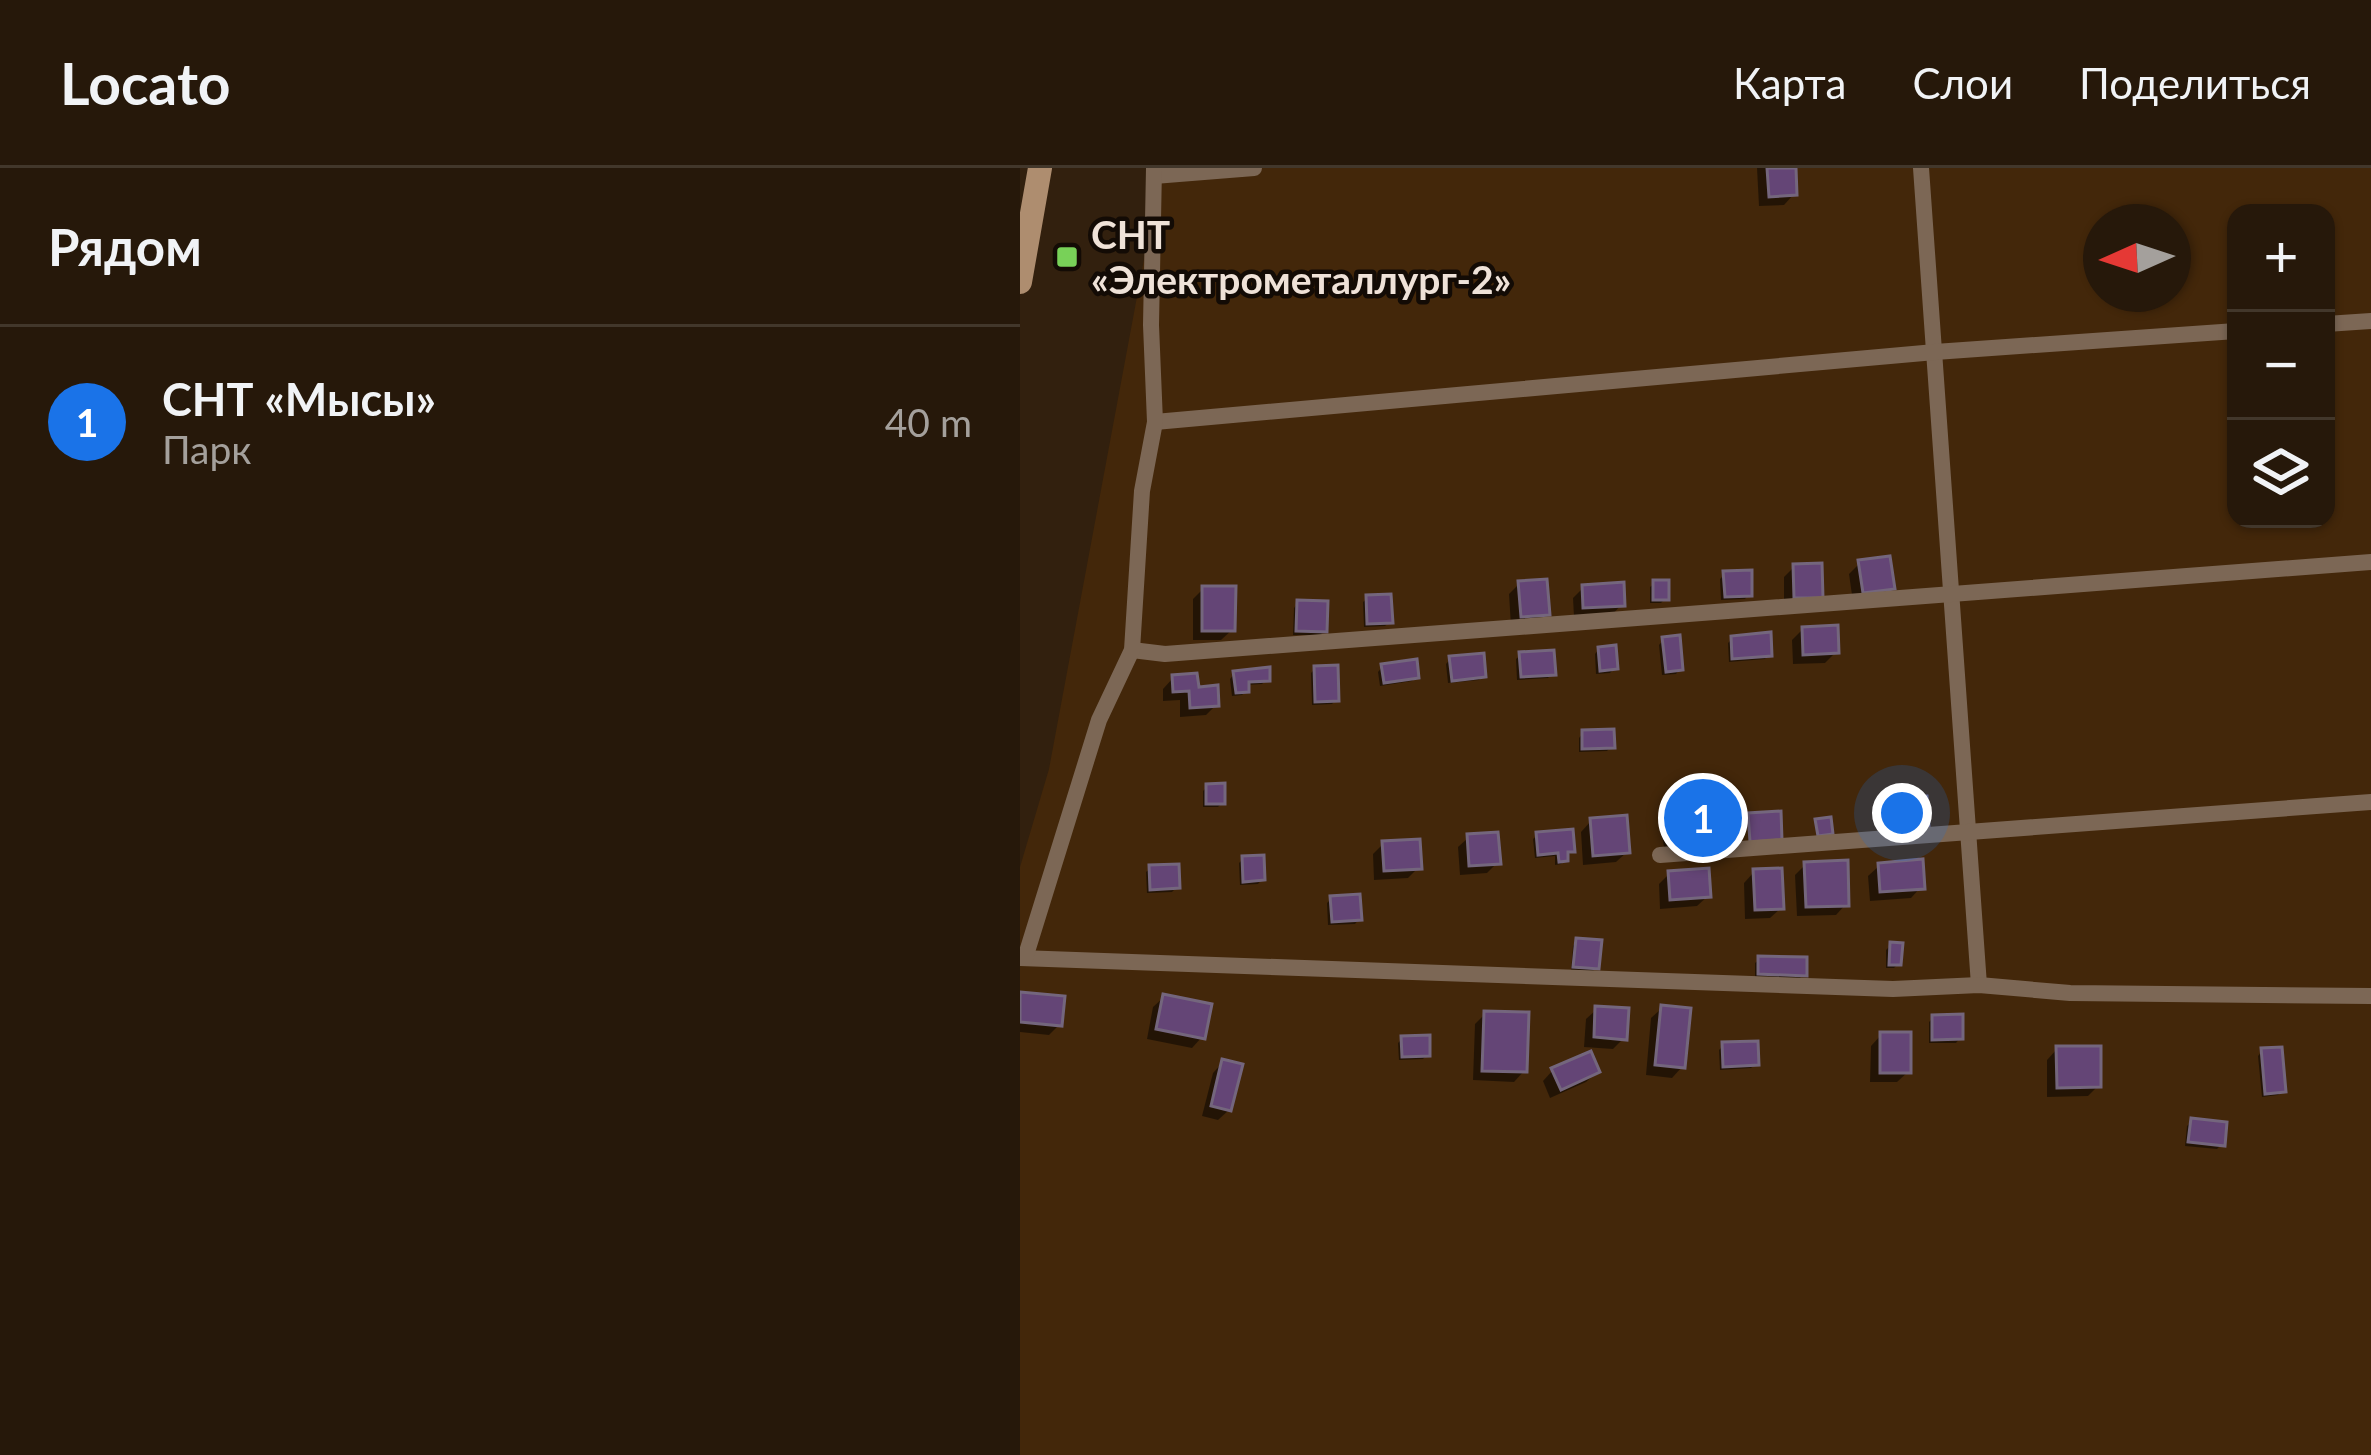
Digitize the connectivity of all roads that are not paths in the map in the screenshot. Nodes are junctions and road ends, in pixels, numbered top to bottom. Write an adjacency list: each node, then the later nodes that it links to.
1 (1040, 168): 5 (main road)
2 (1254, 168): 4 (lane)
3 (1921, 168): 9 (lane)
4 (1154, 172): 10 (lane)
5 (1020, 282)
6 (2371, 321): 7 (lane)
7 (2335, 323)
8 (2227, 332): 9 (lane)
9 (1935, 352): 10 (lane); 12 (lane)
10 (1156, 422): 13 (lane)
11 (2371, 562): 12 (lane)
12 (1950, 595): 13 (lane); 15 (lane)
13 (1132, 650): 17 (lane)
14 (2371, 802): 15 (lane)
15 (1969, 834): 16 (lane); 18 (lane)
16 (1660, 855)
17 (1023, 958): 18 (lane)
18 (1979, 985): 19 (lane)
19 (2371, 996)

